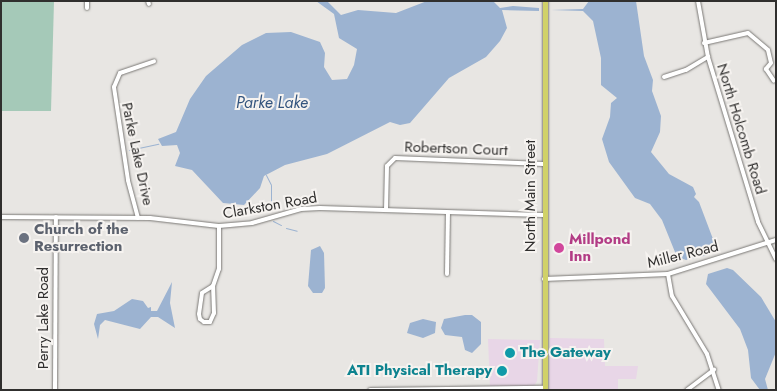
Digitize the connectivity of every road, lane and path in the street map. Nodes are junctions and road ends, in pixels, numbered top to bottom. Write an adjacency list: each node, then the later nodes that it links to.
1 (87, 1): 4 (street)
2 (544, 1): 10 (main road, North Main Street)
3 (698, 1): 5 (street, North Holcomb Road)
4 (87, 8)
5 (704, 43): 6 (street, North Holcomb Road); 9 (street)
6 (708, 57): 8 (street); 19 (street, North Holcomb Road)
7 (154, 61): 16 (street, Parke Lake Drive)
8 (664, 77)
9 (774, 82)
10 (543, 164): 11 (street, Robertson Court); 13 (main road, North Main Street)
11 (386, 210): 12 (street, Clarkston Road); 17 (street, Clarkston Road)
12 (448, 213): 13 (street, Clarkston Road); 21 (street)
13 (544, 216): 23 (main road, North Main Street)
14 (1, 217): 15 (street, Clarkston Road)
15 (56, 217): 16 (street, Clarkston Road); 27 (street, Perry Lake Road)
16 (138, 218): 17 (street, Clarkston Road)
17 (218, 226): 24 (street)
18 (776, 240): 19 (street, Miller Road)
19 (766, 243): 20 (street, North Holcomb Road); 22 (street, Miller Road)
20 (776, 259)
21 (447, 274)
22 (668, 274): 23 (street, Miller Road); 25 (street)
23 (544, 279): 26 (main road, North Main Street)
24 (213, 286): 24 (street)
25 (714, 370): 29 (street); 30 (street)
26 (545, 389): 28 (street)
27 (55, 390)
28 (370, 390)
29 (687, 390)
30 (719, 390)

